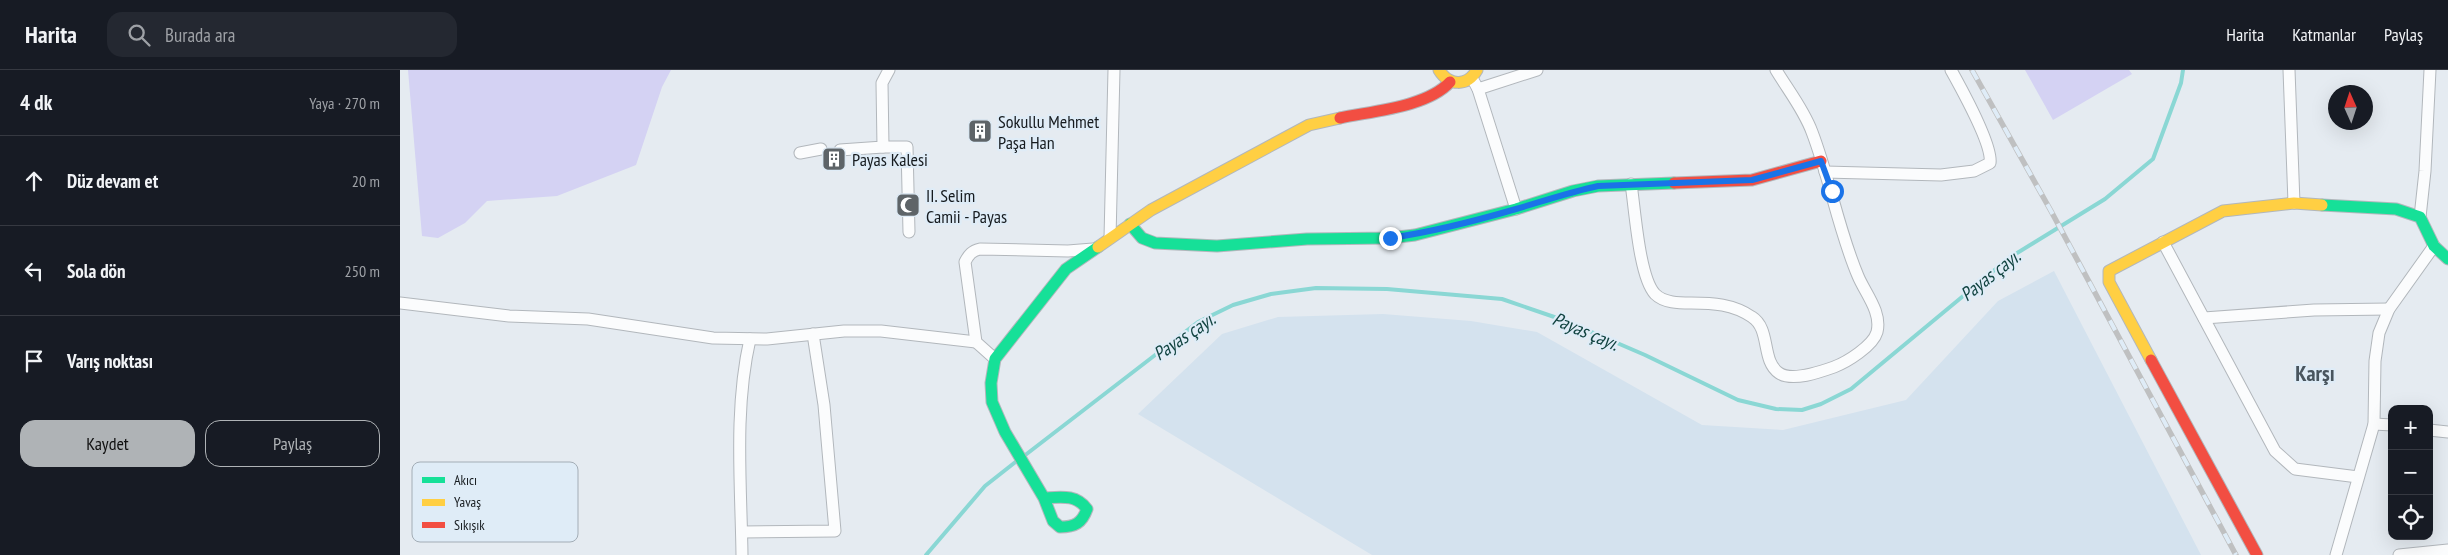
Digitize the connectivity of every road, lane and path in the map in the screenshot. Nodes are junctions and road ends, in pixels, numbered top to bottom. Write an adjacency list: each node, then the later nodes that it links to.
1 (889, 70): 12 (street)
2 (1114, 70): 24 (street)
3 (1439, 70): 10 (street)
4 (1537, 70): 11 (street)
5 (1776, 70): 16 (street)
6 (1951, 70): 17 (street)
7 (2289, 70): 19 (street)
8 (2430, 70): 21 (street)
9 (1477, 73): 10 (street); 11 (street)
10 (1450, 82): 22 (street)
11 (1478, 89): 20 (street)
12 (883, 147): 14 (street); 23 (street)
13 (820, 149): 15 (street)
14 (840, 150)
15 (800, 153)
16 (1821, 161): 17 (street); 18 (street)
17 (1825, 172): 18 (street)
18 (1631, 184): 20 (street)
19 (2294, 203): 21 (street); 25 (street)
20 (1516, 209): 22 (street)
21 (2420, 218): 26 (street)
22 (1130, 224): 24 (street)
23 (909, 232)
24 (1110, 238): 27 (street)
25 (2163, 242): 31 (street); 45 (street)
26 (2434, 246): 28 (street); 30 (street)
27 (1095, 248): 34 (street); 35 (street)
28 (2448, 259)
29 (400, 303): 33 (street)
30 (2389, 309): 31 (street); 36 (street)
31 (2204, 318): 40 (street)
32 (813, 334): 33 (street); 34 (street); 42 (street)
33 (750, 339): 42 (street)
34 (976, 342): 35 (street)
35 (995, 359): 41 (street)
36 (2374, 424): 37 (street); 40 (street)
37 (2388, 426)
38 (2433, 430): 39 (street)
39 (2448, 432)
40 (2358, 477): 46 (street)
41 (1044, 498)
42 (742, 532): 44 (street)
43 (2448, 550): 47 (street)
44 (742, 555)
45 (2257, 555)
46 (2336, 555)
47 (2399, 555)

